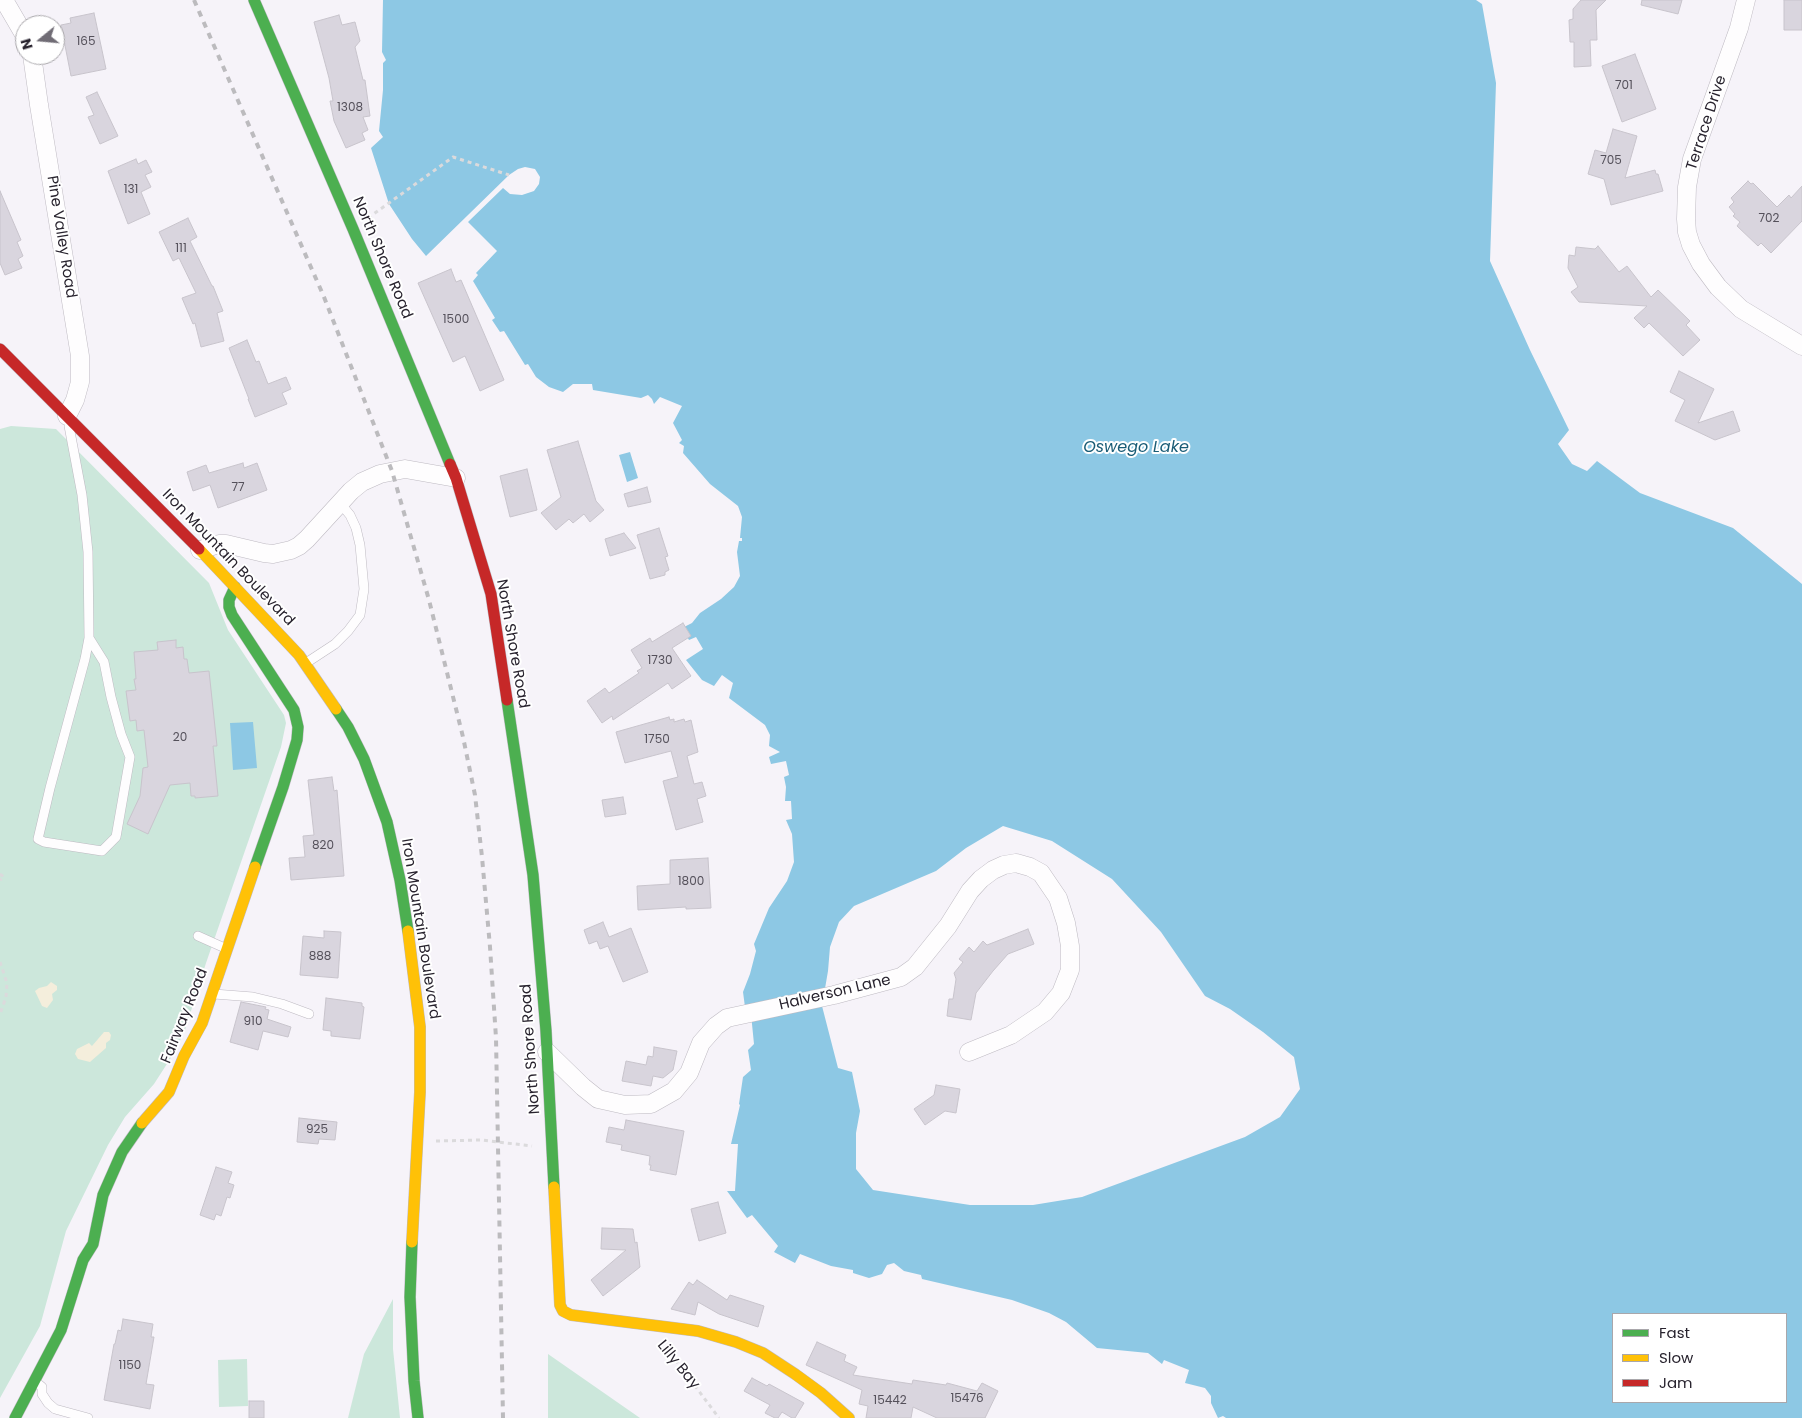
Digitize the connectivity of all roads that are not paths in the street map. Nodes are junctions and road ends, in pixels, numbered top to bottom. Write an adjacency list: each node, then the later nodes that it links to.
1 (4, 0): 4 (street)
2 (254, 0): 9 (street, North Shore Road)
3 (1746, 0): 6 (street, Terrace Drive)
4 (15, 19)
5 (33, 65): 8 (street, Pine Valley Road)
6 (1802, 346)
7 (0, 349): 8 (street, Iron Mountain Boulevard)
8 (67, 416): 11 (street, Iron Mountain Boulevard); 13 (lane)
9 (456, 478): 10 (street); 19 (street, North Shore Road)
10 (340, 503): 11 (street); 14 (lane)
11 (200, 550): 12 (street, Iron Mountain Boulevard)
12 (235, 587): 14 (street, Iron Mountain Boulevard); 16 (street, Fairway Road)
13 (89, 638): 13 (lane)
14 (305, 664): 24 (street, Iron Mountain Boulevard)
15 (198, 936): 16 (lane)
16 (227, 949): 17 (street, Fairway Road)
17 (212, 994): 18 (lane); 21 (street, Fairway Road)
18 (309, 1014)
19 (547, 1052): 20 (street, Halverson Lane); 25 (street, North Shore Road)
20 (969, 1052)
21 (34, 1381): 22 (street, Fairway Road); 23 (lane)
22 (15, 1418)
23 (88, 1418)
24 (418, 1418)
25 (849, 1418)

